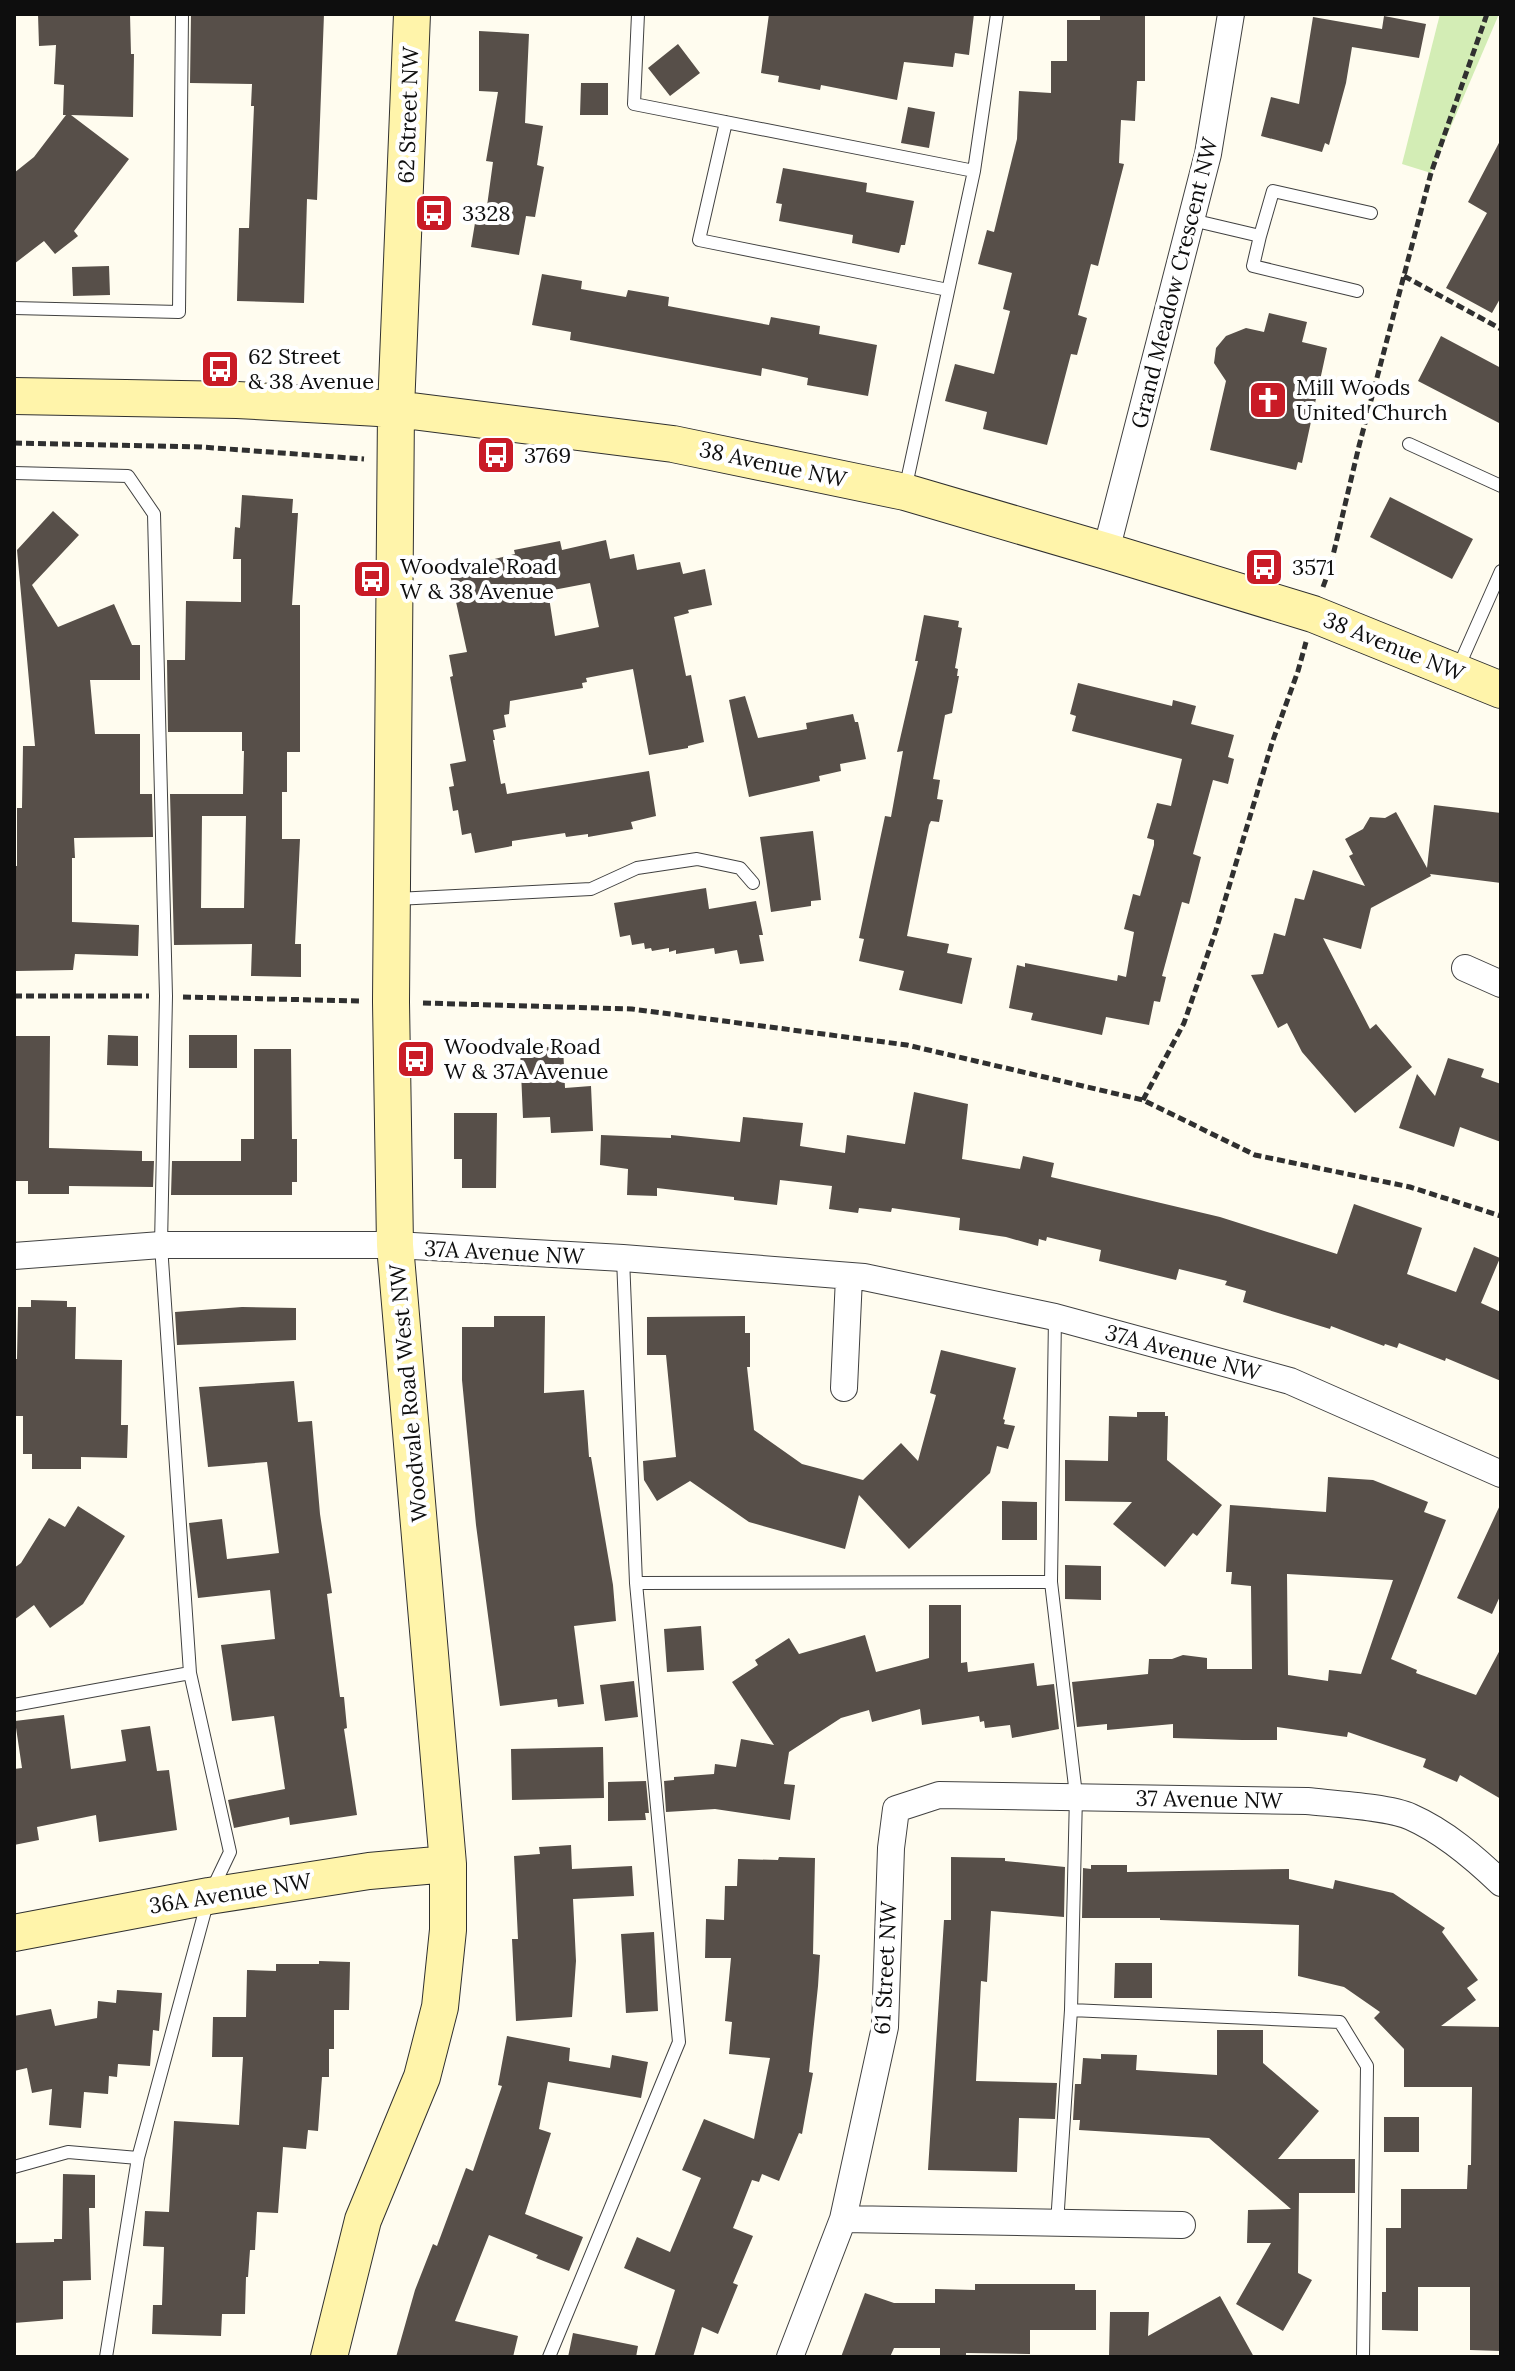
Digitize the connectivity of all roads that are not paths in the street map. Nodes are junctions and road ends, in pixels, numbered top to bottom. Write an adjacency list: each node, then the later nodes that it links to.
1 (182, 14): 13 (lane)
2 (412, 14): 15 (street, 62 Street NW)
3 (638, 14): 6 (lane)
4 (997, 14): 7 (lane)
5 (1231, 14): 9 (street, Grand Meadow Crescent NW)
6 (726, 122): 7 (lane); 11 (lane)
7 (974, 171): 11 (lane)
8 (1371, 213): 10 (lane)
9 (1192, 220): 10 (lane); 20 (street, Grand Meadow Crescent NW)
10 (1260, 236): 12 (lane)
11 (948, 290): 19 (lane)
12 (1357, 291)
13 (14, 308)
14 (14, 396): 15 (street, 38 Avenue NW)
15 (396, 409): 19 (street, 38 Avenue NW); 25 (street, Woodvale Road West NW)
16 (1409, 444): 18 (lane)
17 (14, 473): 28 (lane)
18 (1501, 486)
19 (905, 492): 20 (street, 38 Avenue NW)
20 (1106, 551): 22 (street, 38 Avenue NW)
21 (1501, 571): 22 (lane)
22 (1457, 671): 23 (street, 38 Avenue NW)
23 (1501, 690)
24 (753, 883): 25 (lane)
25 (392, 899): 29 (street, Woodvale Road West NW)
26 (1465, 968): 27 (street)
27 (1501, 984)
28 (161, 1245): 29 (street, 37A Avenue NW); 30 (street, 37A Avenue NW); 38 (lane)
29 (395, 1245): 31 (street, 37A Avenue NW); 42 (street, Woodvale Road West NW)
30 (14, 1256)
31 (623, 1258): 32 (street, 37A Avenue NW); 37 (lane)
32 (849, 1277): 33 (street, 37A Avenue NW); 34 (street)
33 (1055, 1317): 35 (street, 37A Avenue NW); 36 (lane)
34 (844, 1388)
35 (1501, 1474)
36 (1051, 1582): 37 (lane); 40 (lane)
37 (636, 1583): 54 (lane)
38 (190, 1673): 39 (lane); 44 (lane)
39 (14, 1705)
40 (1076, 1795): 41 (street, 37 Avenue NW); 43 (street, 37 Avenue NW); 46 (lane)
41 (896, 1809): 49 (street, 61 Street NW)
42 (448, 1864): 44 (street, 36A Avenue NW); 53 (street, Woodvale Road West NW)
43 (1501, 1883)
44 (209, 1896): 45 (street, 36A Avenue NW); 47 (lane)
45 (14, 1933)
46 (1071, 2010): 50 (lane); 56 (lane)
47 (138, 2158): 48 (lane); 52 (lane)
48 (14, 2167)
49 (843, 2219): 50 (street); 55 (street, 61 Street NW)
50 (1057, 2224): 51 (street)
51 (1182, 2225)
52 (106, 2357)
53 (329, 2357)
54 (549, 2357)
55 (790, 2357)
56 (1363, 2357)

